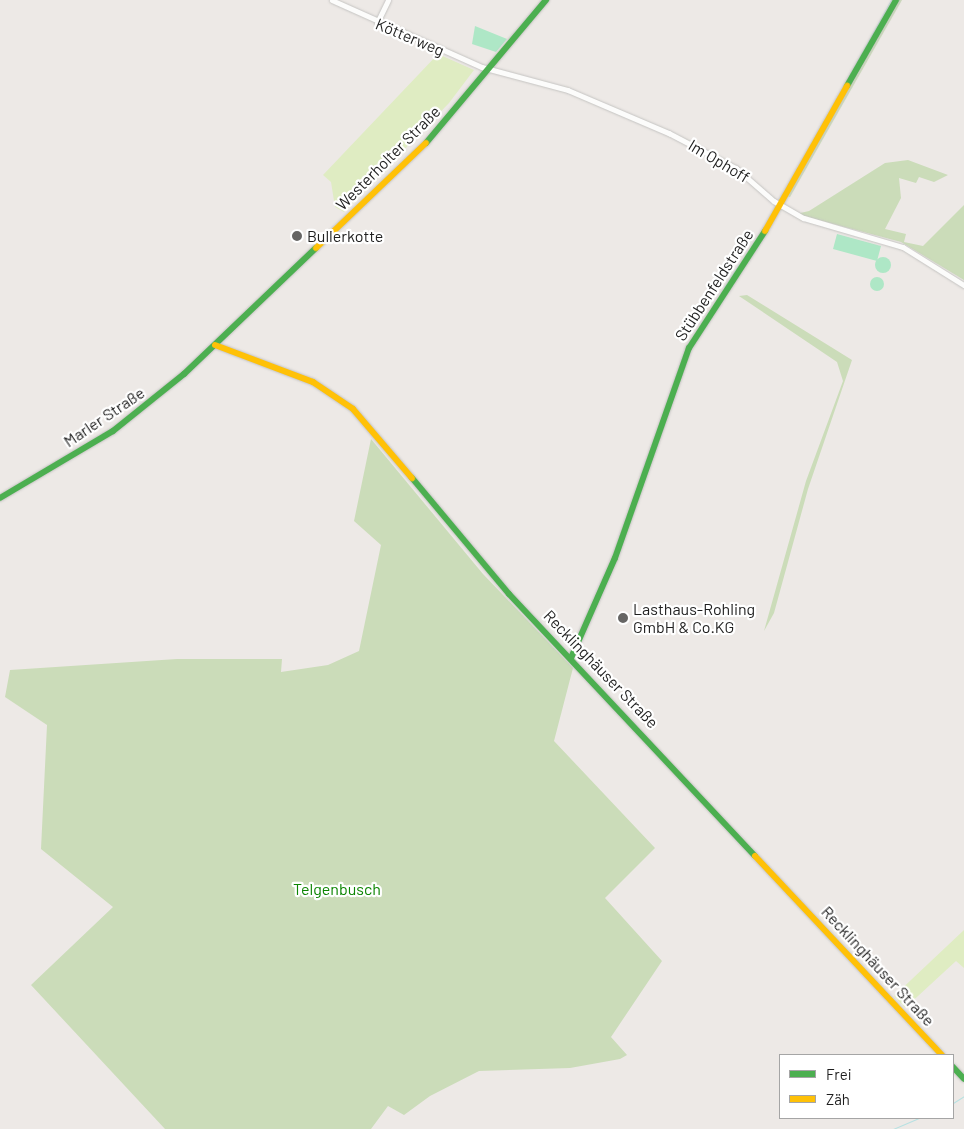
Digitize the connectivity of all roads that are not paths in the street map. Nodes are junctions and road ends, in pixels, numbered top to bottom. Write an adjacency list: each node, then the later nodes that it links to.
1 (332, 0): 5 (street, Kötterweg)
2 (388, 0): 5 (street)
3 (546, 0): 6 (street, Westerholter Straße)
4 (896, 0): 7 (street, Stübbenfeldstraße)
5 (377, 23): 6 (street, Kötterweg)
6 (490, 70): 7 (street, Im Ophoff); 9 (street, Westerholter Straße)
7 (779, 205): 8 (street, Im Ophoff); 11 (street, Stübbenfeldstraße)
8 (964, 285)
9 (215, 345): 10 (street, Marler Straße); 11 (street, Recklinghäuser Straße)
10 (0, 498)
11 (571, 658): 12 (street, Recklinghäuser Straße)
12 (941, 1054)
13 (954, 1068): 14 (street)
14 (964, 1079)

